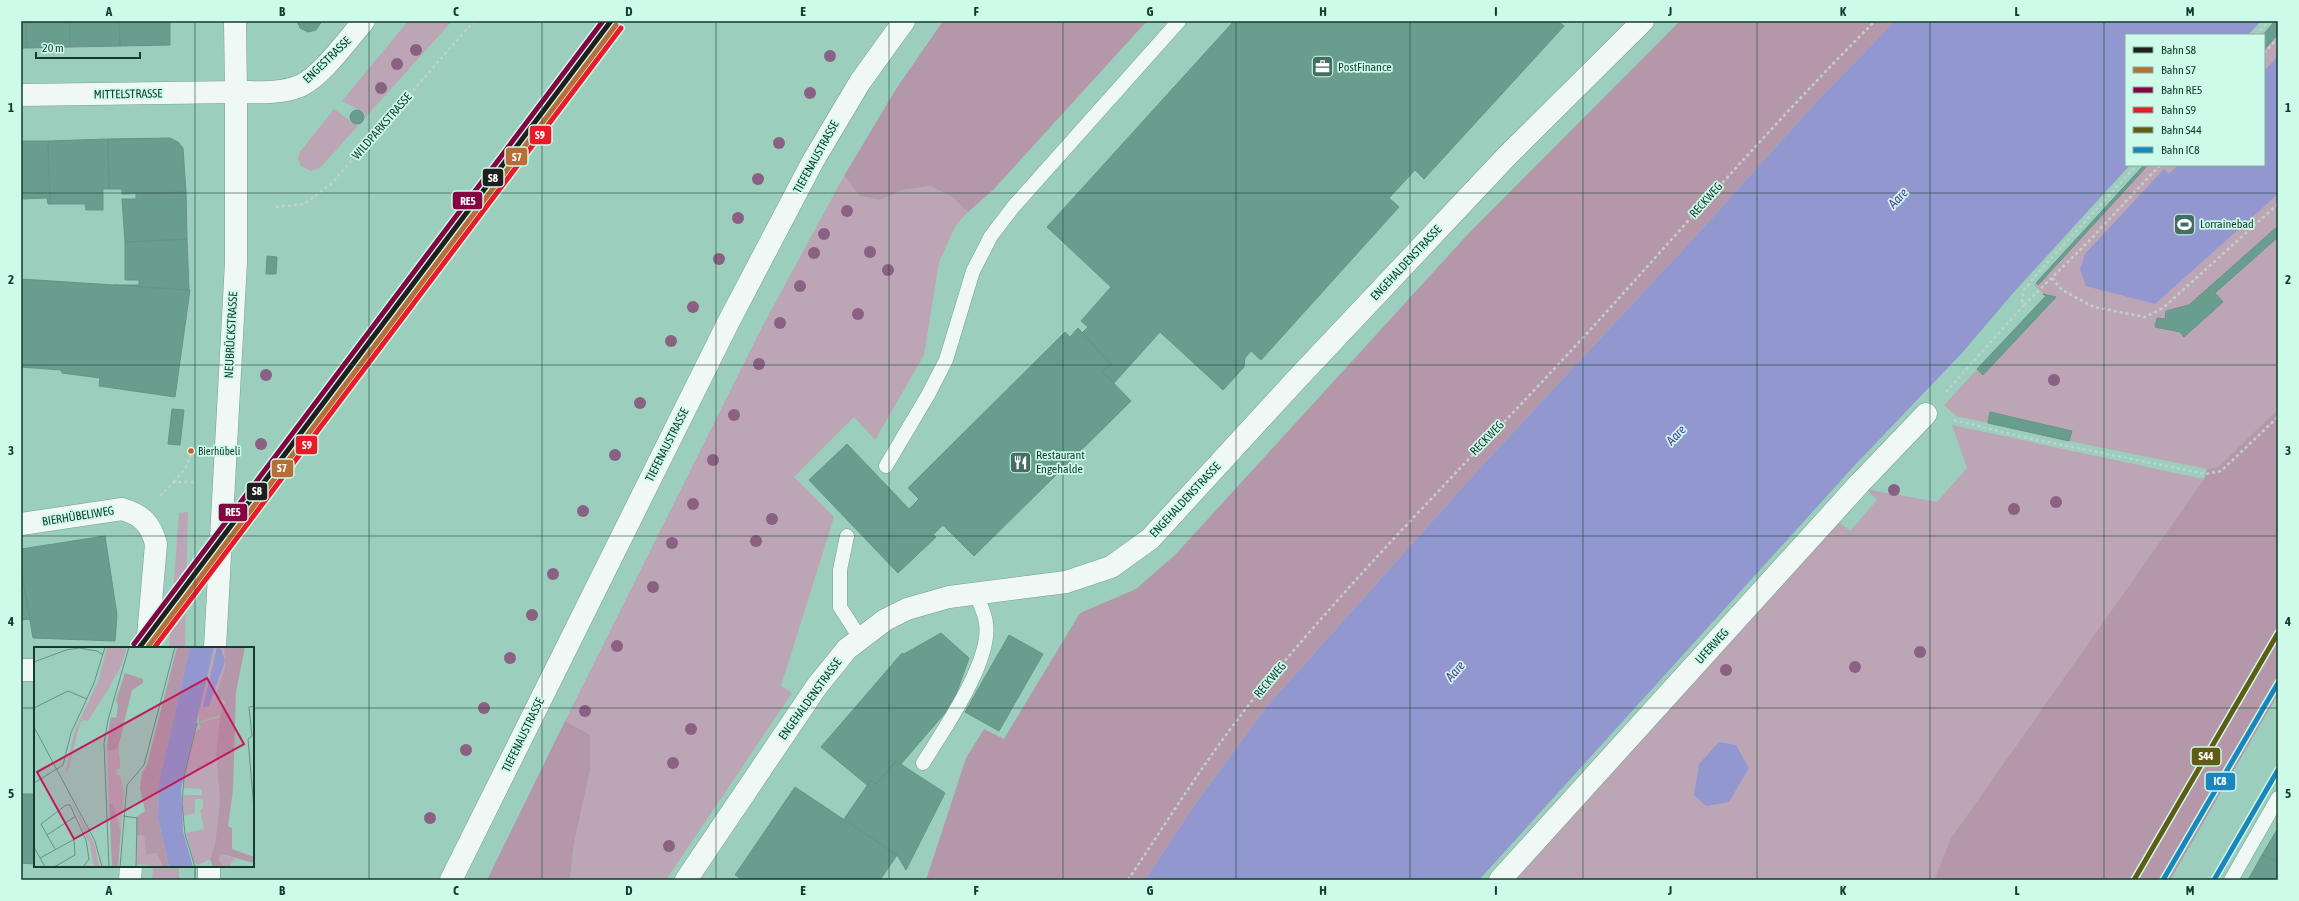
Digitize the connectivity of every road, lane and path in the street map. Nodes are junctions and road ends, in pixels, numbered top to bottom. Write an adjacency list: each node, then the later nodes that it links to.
1 (235, 21): 12 (street, NEUBRÜCKSTRASSE)
2 (364, 21): 12 (street, ENGESTRASSE)
3 (474, 21): 17 (path, WILDPARKSTRASSE)
4 (904, 21): 41 (street, TIEFENAUSTRASSE)
5 (1180, 21): 23 (lane)
6 (1643, 21): 29 (street, ENGEHALDENSTRASSE)
7 (1875, 21): 43 (path, RECKWEG)
8 (2269, 21): 9 (path)
9 (2257, 34)
10 (2278, 38): 11 (path)
11 (2265, 52)
12 (236, 92): 13 (street, MITTELSTRASSE); 25 (street, NEUBRÜCKSTRASSE)
13 (21, 95)
14 (2136, 166): 19 (path)
15 (2159, 166): 18 (path)
16 (2278, 204): 18 (path)
17 (276, 207)
18 (2052, 278): 19 (path)
19 (2024, 304): 20 (path)
20 (1926, 414): 21 (path); 44 (street, UFERWEG)
21 (2278, 417)
22 (191, 453): 24 (path)
23 (886, 466)
24 (174, 482): 25 (path); 26 (path)
25 (224, 482): 32 (street, NEUBRÜCKSTRASSE)
26 (139, 515): 27 (street, BIERHÜBELIWEG); 31 (street)
27 (21, 524)
28 (847, 536): 30 (lane)
29 (976, 593): 30 (street, ENGEHALDENSTRASSE); 35 (lane)
30 (860, 638): 42 (street, ENGEHALDENSTRASSE)
31 (148, 647)
32 (216, 647)
33 (21, 670): 34 (street)
34 (34, 670)
35 (923, 764)
36 (2278, 798): 45 (lane)
37 (131, 867): 39 (street)
38 (209, 867): 40 (street)
39 (130, 880)
40 (208, 880)
41 (451, 880)
42 (686, 880)
43 (1128, 880)
44 (1500, 880)
45 (2231, 880)

